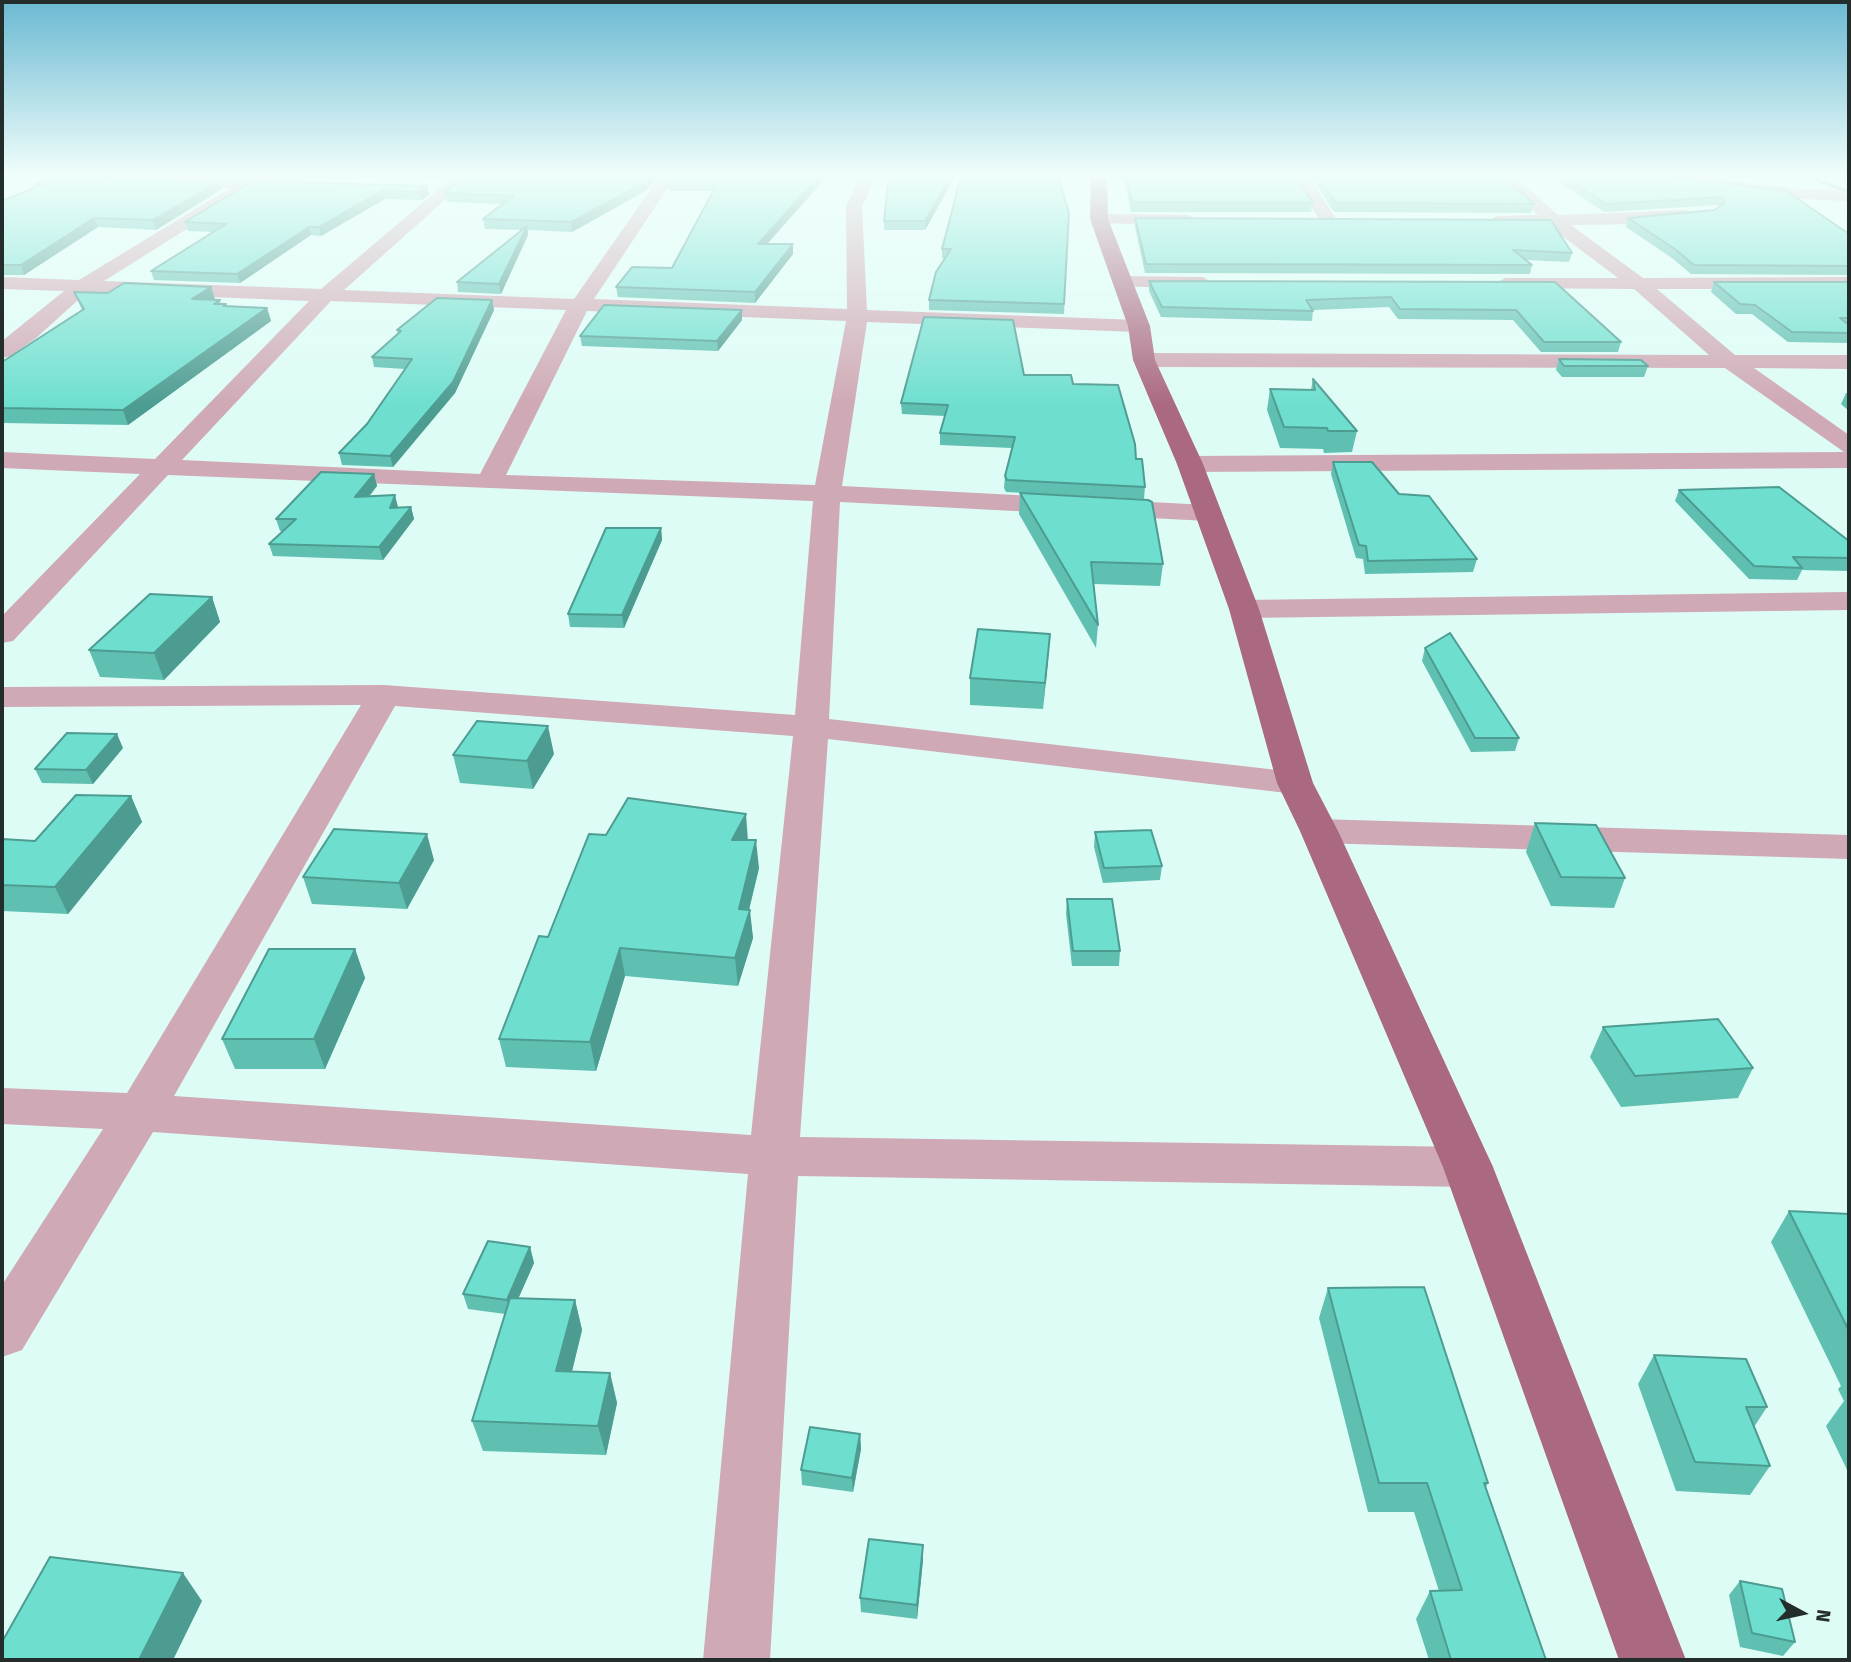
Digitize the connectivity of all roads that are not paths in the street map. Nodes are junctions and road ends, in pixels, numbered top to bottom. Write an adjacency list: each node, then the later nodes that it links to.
1 (140, 251): 13 (street)
2 (376, 251): 14 (street)
3 (617, 251): 15 (street)
4 (855, 251): 16 (street)
5 (1112, 251): 7 (main road)
6 (1594, 251): 12 (street)
7 (1124, 282): 9 (street); 17 (main road)
8 (2, 283): 13 (street)
9 (1222, 283)
10 (1849, 283): 12 (street)
11 (1486, 284): 12 (street)
12 (1639, 284): 19 (street)
13 (81, 287): 14 (street); 18 (street)
14 (326, 295): 15 (street); 25 (street)
15 (579, 306): 16 (street); 26 (street)
16 (857, 317): 17 (street); 27 (street)
17 (1142, 343): 19 (street); 24 (main road)
18 (2, 351)
19 (1729, 361): 20 (street); 21 (street)
20 (1849, 362)
21 (1849, 446)
22 (2, 460): 25 (street)
23 (1849, 460): 24 (street)
24 (1191, 464): 28 (main road)
25 (159, 468): 26 (street); 31 (street)
26 (489, 482): 27 (street)
27 (827, 493): 28 (street); 34 (street)
28 (1208, 513): 30 (main road)
29 (1849, 601): 30 (street)
30 (1244, 609): 35 (main road)
31 (2, 634)
32 (384, 695): 33 (street); 34 (street); 39 (street)
33 (2, 697)
34 (811, 727): 35 (street); 40 (street)
35 (1295, 783): 36 (main road)
36 (1319, 831): 37 (street); 41 (main road)
37 (1849, 847)
38 (2, 1106): 39 (street)
39 (141, 1112): 40 (street); 42 (street)
40 (774, 1156): 41 (street); 43 (street)
41 (1468, 1167): 44 (main road)
42 (2, 1332)
43 (737, 1660)
44 (1653, 1660)

